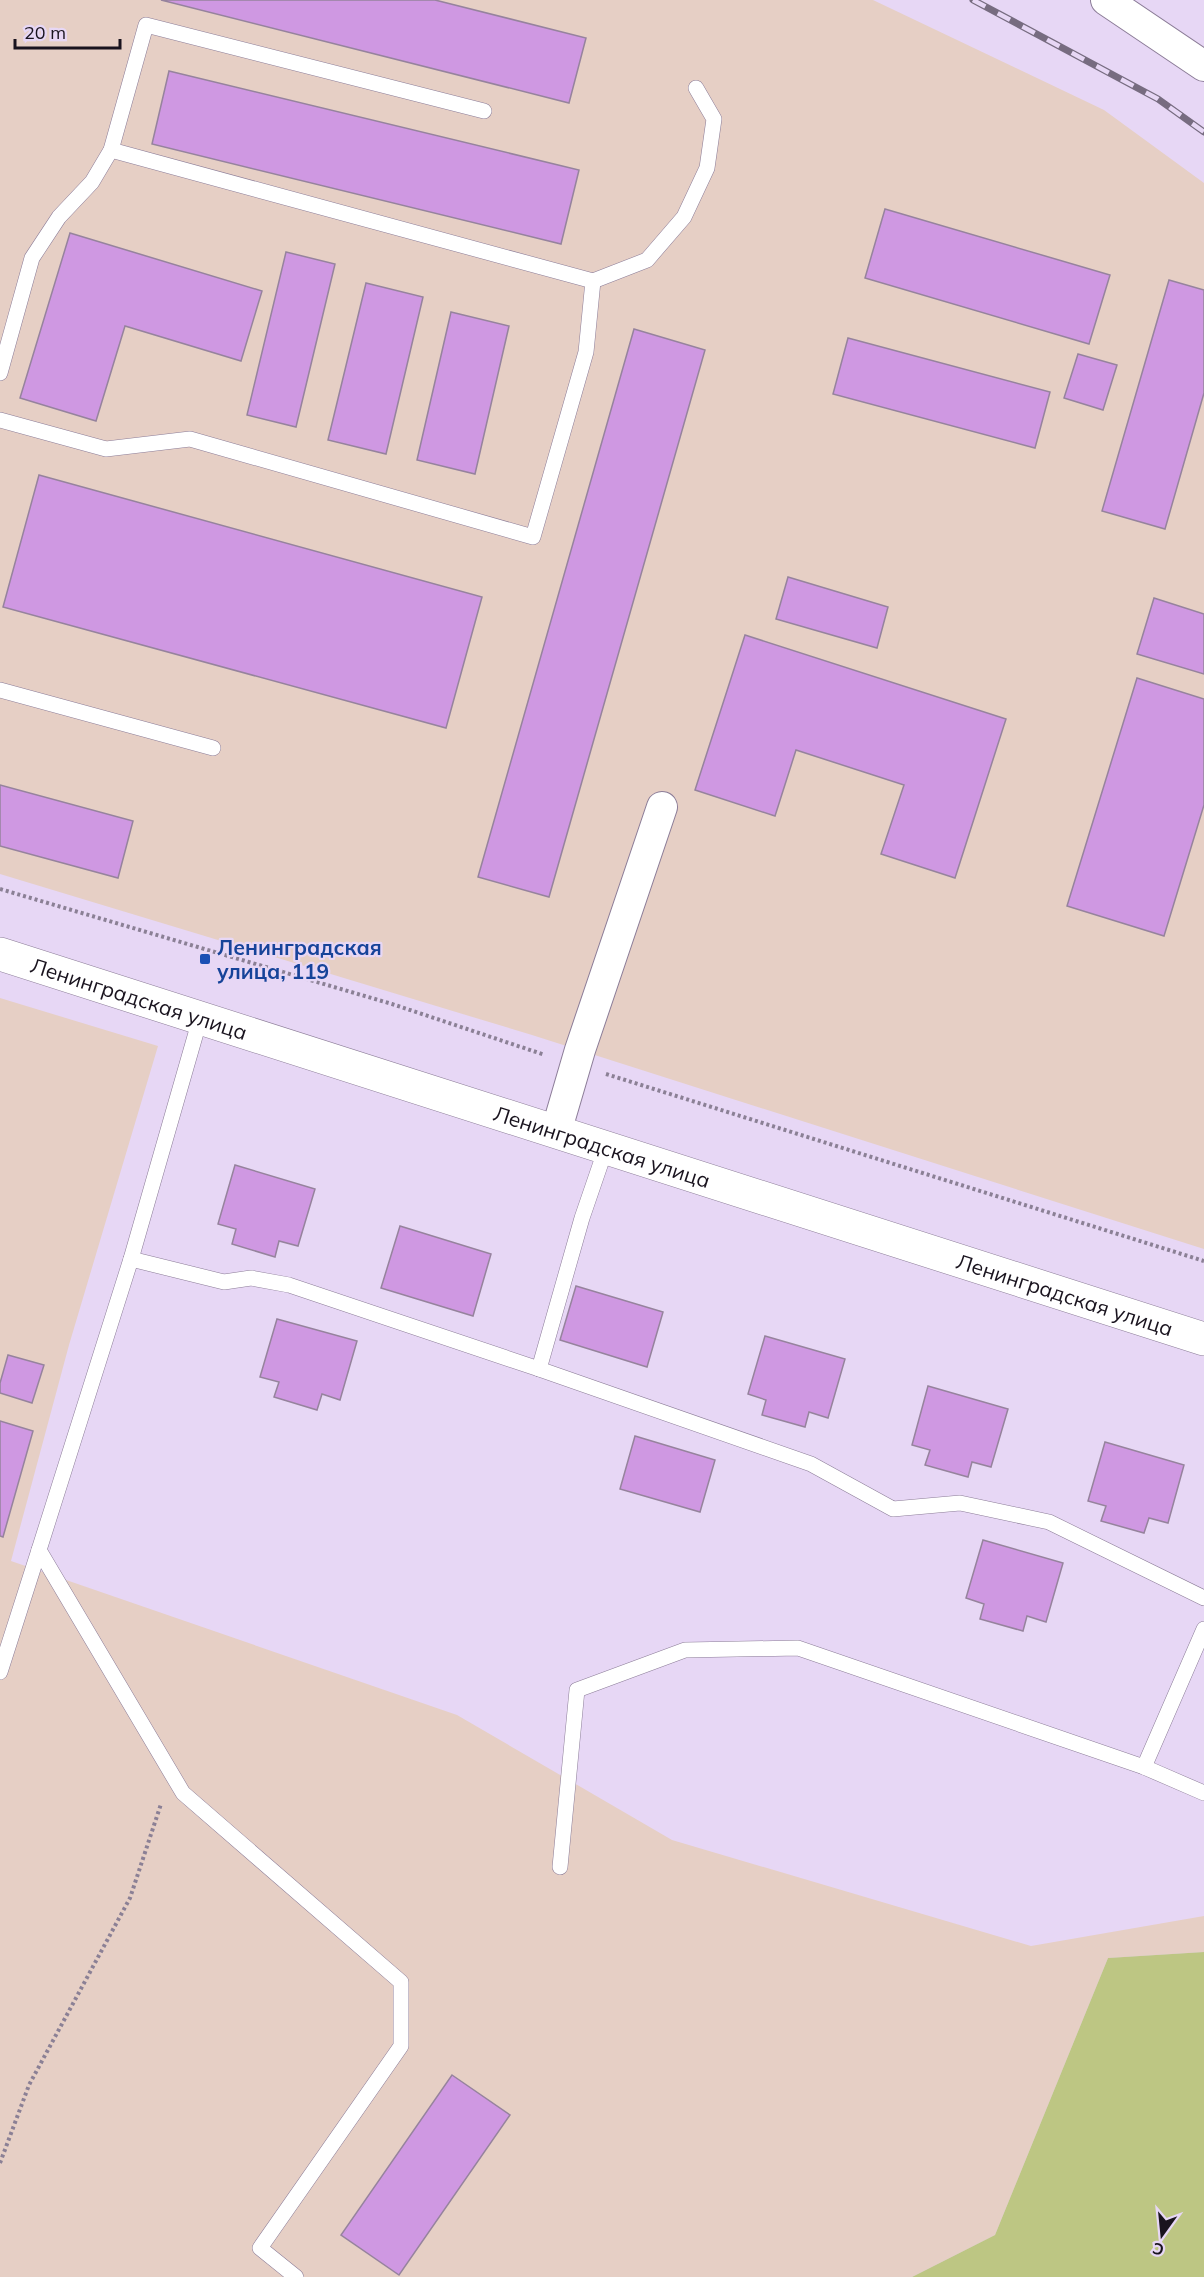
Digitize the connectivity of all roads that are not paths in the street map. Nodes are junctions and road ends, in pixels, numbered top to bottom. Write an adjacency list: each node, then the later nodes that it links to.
1 (1106, 0): 2 (street)
2 (1204, 66)
3 (696, 88): 6 (lane)
4 (484, 111): 5 (lane)
5 (111, 150): 6 (lane); 7 (lane)
6 (593, 281): 8 (lane)
7 (1, 364)
8 (0, 420)
9 (0, 690): 10 (lane)
10 (213, 748)
11 (662, 807): 14 (street)
12 (0, 954): 13 (main road, Ленинградская улица)
13 (200, 1019): 14 (main road, Ленинградская улица); 16 (lane)
14 (556, 1132): 15 (main road, Ленинградская улица)
15 (606, 1148): 17 (main road, Ленинградская улица); 18 (lane)
16 (131, 1259): 18 (lane); 19 (lane)
17 (1204, 1339)
18 (538, 1369): 20 (lane)
19 (39, 1550): 22 (lane); 26 (lane)
20 (1204, 1598)
21 (1204, 1629): 23 (lane)
22 (0, 1672)
23 (1144, 1767): 24 (lane); 25 (lane)
24 (1204, 1793)
25 (560, 1867)
26 (296, 2277)

